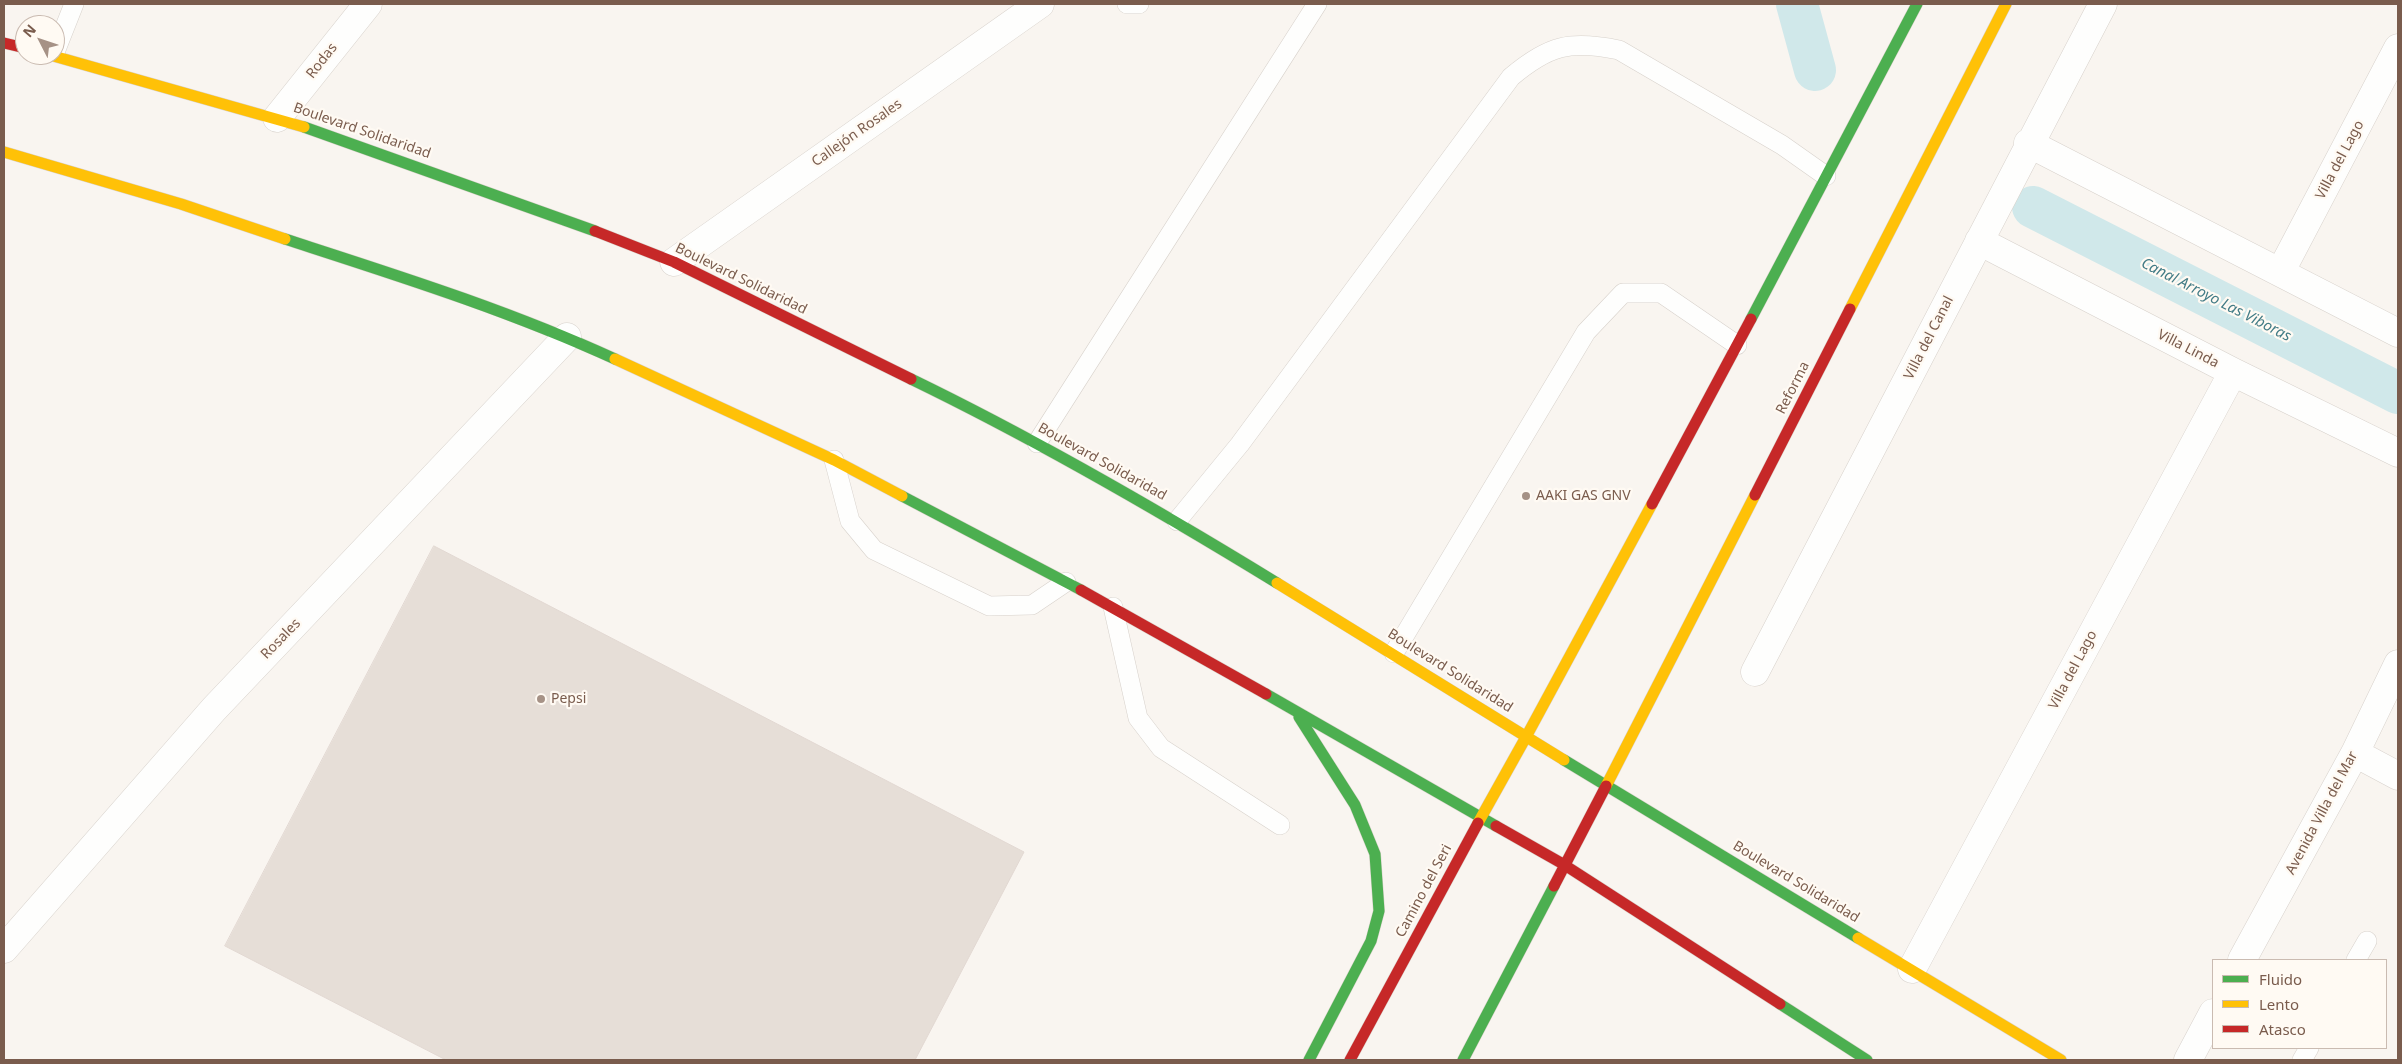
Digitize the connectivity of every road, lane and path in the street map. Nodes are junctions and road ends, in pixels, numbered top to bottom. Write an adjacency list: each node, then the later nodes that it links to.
1 (74, 4): 10 (lane)
2 (368, 4): 13 (street, Rodas)
3 (1040, 4): 18 (street, Callejón Rosales)
4 (1127, 4): 5 (lane)
5 (1139, 4)
6 (1317, 4): 24 (lane)
7 (1917, 4): 16 (main road)
8 (2006, 4): 37 (main road, Reforma)
9 (2103, 4): 14 (street, Villa del Canal)
10 (65, 25)
11 (2398, 48): 19 (street, Villa del Lago)
12 (65, 57): 13 (main road, Boulevard Solidaridad)
13 (277, 118): 18 (main road, Boulevard Solidaridad)
14 (2028, 143): 17 (street, Villa del Canal); 19 (street)
15 (4, 152): 21 (main road)
16 (1826, 176): 22 (main road); 27 (lane)
17 (1979, 241): 23 (street, Villa Linda); 32 (street, Villa del Canal)
18 (674, 262): 24 (main road, Boulevard Solidaridad)
19 (2281, 271): 20 (street)
20 (2398, 333)
21 (568, 337): 26 (main road); 42 (street, Rosales)
22 (1736, 345): 30 (lane); 34 (main road)
23 (2233, 372): 25 (street, Villa Linda); 45 (street, Villa del Lago)
24 (1036, 443): 27 (main road, Boulevard Solidaridad)
25 (2398, 453)
26 (834, 460): 28 (main road); 28 (lane)
27 (1178, 521): 30 (main road, Boulevard Solidaridad)
28 (1066, 582): 29 (main road)
29 (1113, 607): 33 (main road); 39 (lane)
30 (1394, 653): 34 (main road, Boulevard Solidaridad)
31 (2398, 664): 35 (street, Avenida Villa del Mar)
32 (1755, 672)
33 (1297, 713): 38 (main road); 48 (main road)
34 (1526, 737): 37 (main road, Boulevard Solidaridad); 38 (main road, Camino del Seri)
35 (2354, 754): 36 (street); 43 (street, Avenida Villa del Mar)
36 (2398, 776)
37 (1606, 786): 40 (main road); 45 (main road, Boulevard Solidaridad)
38 (1480, 817): 40 (main road); 49 (main road, Camino del Seri)
39 (1280, 825)
40 (1563, 864): 50 (main road); 51 (main road)
41 (2367, 941): 44 (lane)
42 (4, 950)
43 (2243, 959)
44 (2357, 959)
45 (1912, 969): 52 (main road, Boulevard Solidaridad)
46 (2212, 1015): 53 (street)
47 (2308, 1049): 54 (lane)
48 (1309, 1060)
49 (1350, 1060)
50 (1463, 1060)
51 (1867, 1060)
52 (2062, 1060)
53 (2188, 1060)
54 (2302, 1060)

